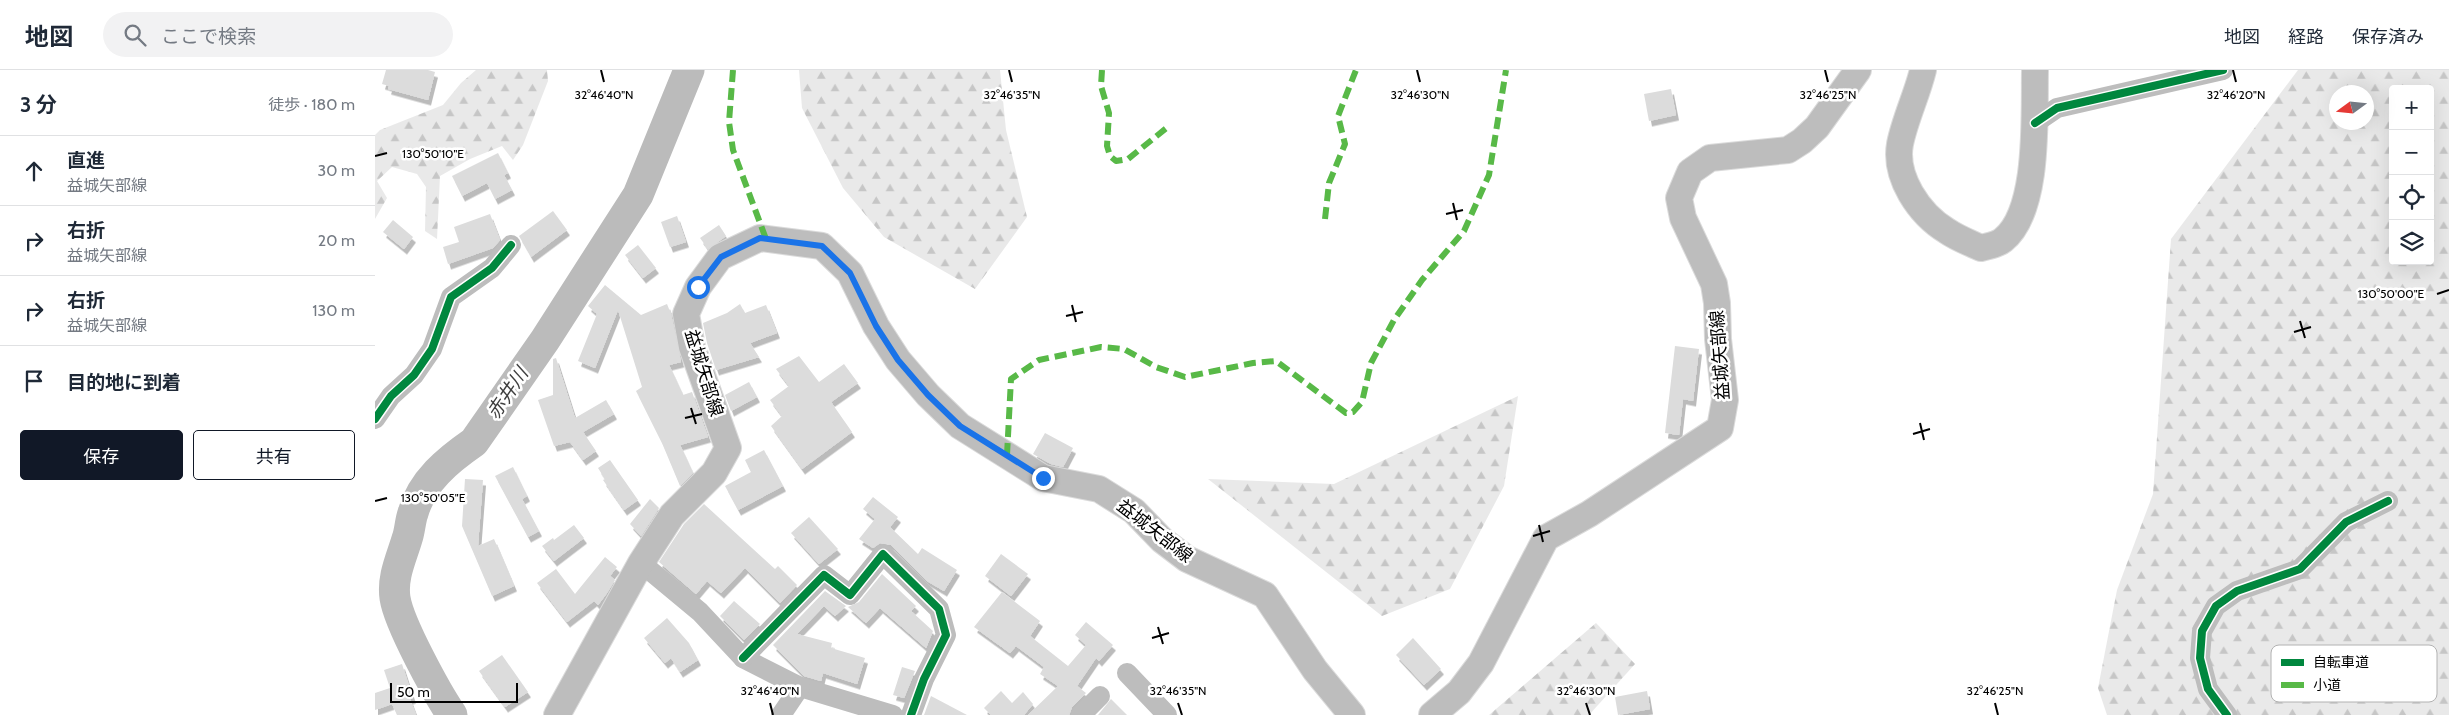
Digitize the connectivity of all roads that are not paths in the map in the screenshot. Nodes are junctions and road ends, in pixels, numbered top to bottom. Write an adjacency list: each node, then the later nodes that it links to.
1 (1858, 70): 21 (main road, 益城矢部線)
2 (1923, 70): 5 (main road)
3 (2223, 70): 5 (street)
4 (2039, 74): 5 (main road)
5 (2035, 123)
6 (511, 245): 7 (street)
7 (375, 419)
8 (2388, 501): 22 (street)
9 (641, 563): 10 (street); 14 (main road, 益城矢部線); 20 (main road, 益城矢部線)
10 (743, 658): 12 (street); 17 (street)
11 (1127, 673): 19 (street)
12 (800, 687): 15 (street); 16 (street)
13 (1100, 696): 18 (street)
14 (557, 715)
15 (781, 715)
16 (893, 715)
17 (911, 715)
18 (1081, 715)
19 (1167, 715)
20 (1352, 715)
21 (1431, 715)
22 (2227, 715)

